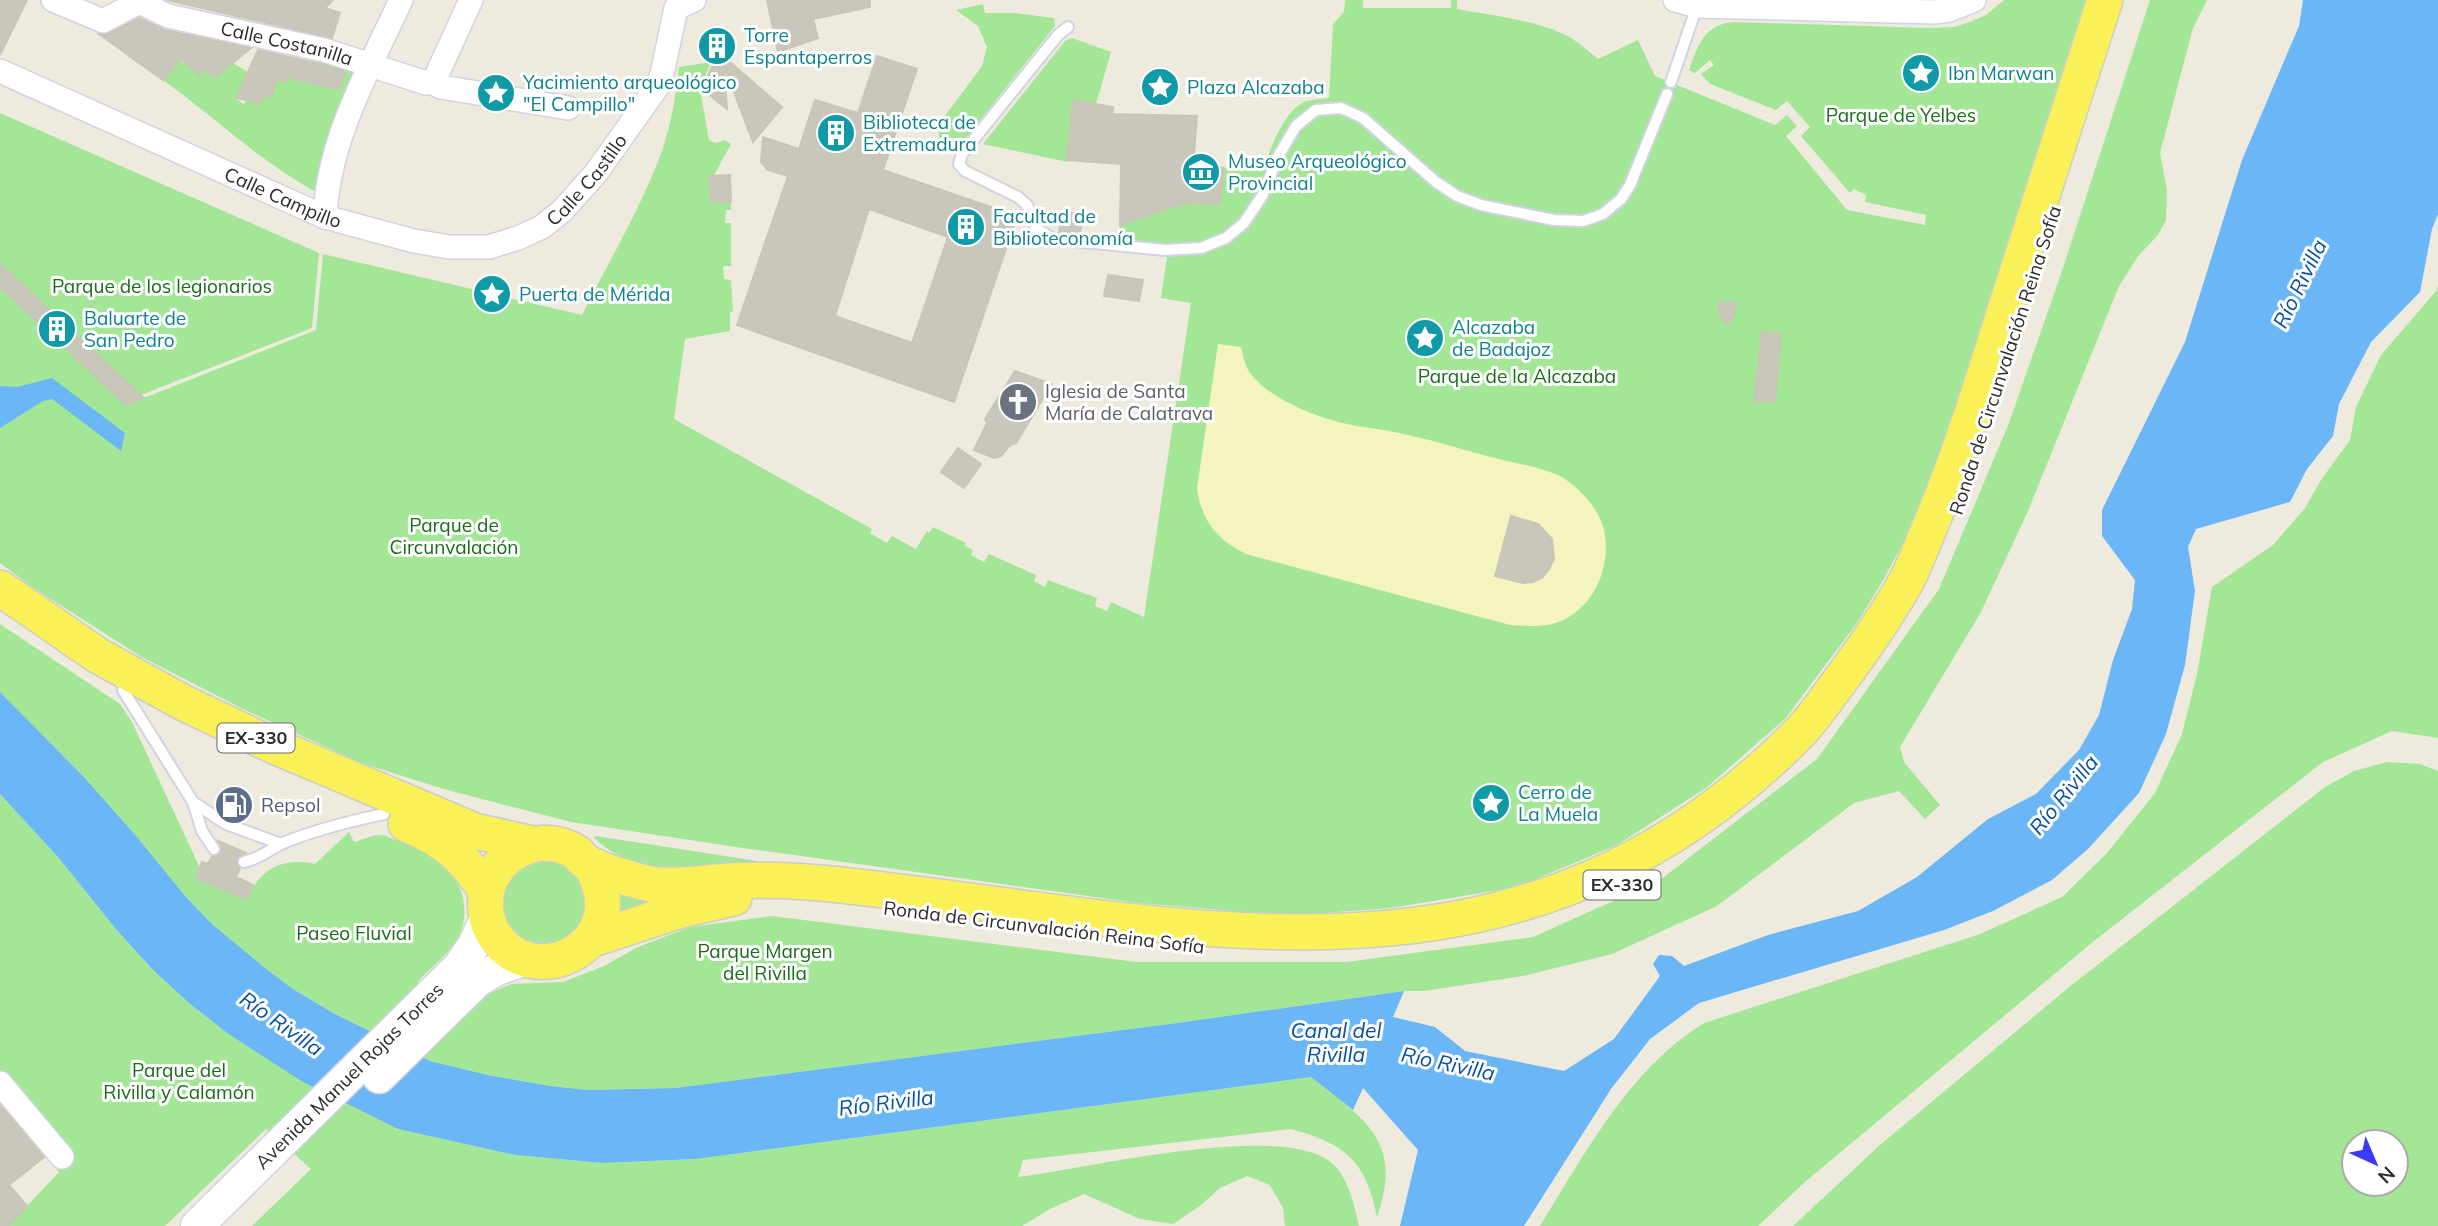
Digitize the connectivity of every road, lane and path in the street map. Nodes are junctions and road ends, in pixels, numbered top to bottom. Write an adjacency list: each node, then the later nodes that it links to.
1 (53, 0): 8 (street)
2 (401, 0): 11 (street)
3 (471, 0): 14 (street)
4 (694, 0): 18 (street, Calle Castillo)
5 (1973, 0): 9 (street)
6 (2105, 0): 28 (main road, Ronda de Circunvalación Reina Sofía / EX-330)
7 (2123, 0): 30 (main road, Ronda de Circunvalación Reina Sofía / EX-330)
8 (141, 1): 11 (street, Calle Costanilla)
9 (1686, 3): 13 (lane)
10 (1069, 27): 15 (lane)
11 (370, 66): 14 (street, Calle Costanilla); 17 (street)
12 (0, 71): 17 (street, Calle Campillo)
13 (1671, 82)
14 (433, 83): 16 (street, Calle Costanilla)
15 (1667, 94)
16 (568, 108)
17 (325, 217): 18 (street, Calle Campillo)
18 (518, 238)
19 (0, 589): 25 (main road, Ronda de Circunvalación Reina Sofía / EX-330)
20 (0, 613): 21 (main road, EX-330)
21 (122, 690): 22 (lane); 23 (main road, EX-330)
22 (193, 802): 24 (lane); 26 (lane)
23 (384, 814): 24 (lane); 29 (main road, EX-330)
24 (281, 844): 27 (lane)
25 (533, 844): 28 (main road, Ronda de Circunvalación Reina Sofía / EX-330); 29 (main road)
26 (214, 849)
27 (244, 862)
28 (591, 865): 30 (main road)
29 (487, 904): 31 (main road, EX-330); 32 (main road, Avenida Manuel Rojas Torres)
30 (590, 940): 31 (main road, Ronda de Circunvalación Reina Sofía / EX-330)
31 (526, 959): 32 (main road, Avenida Manuel Rojas Torres)
32 (457, 985): 35 (main road, Avenida Manuel Rojas Torres)
33 (0, 1083): 34 (street)
34 (62, 1157)
35 (278, 1161): 36 (main road, Avenida Manuel Rojas Torres); 37 (main road, Avenida Manuel Rojas Torres)
36 (197, 1226)
37 (227, 1226)

